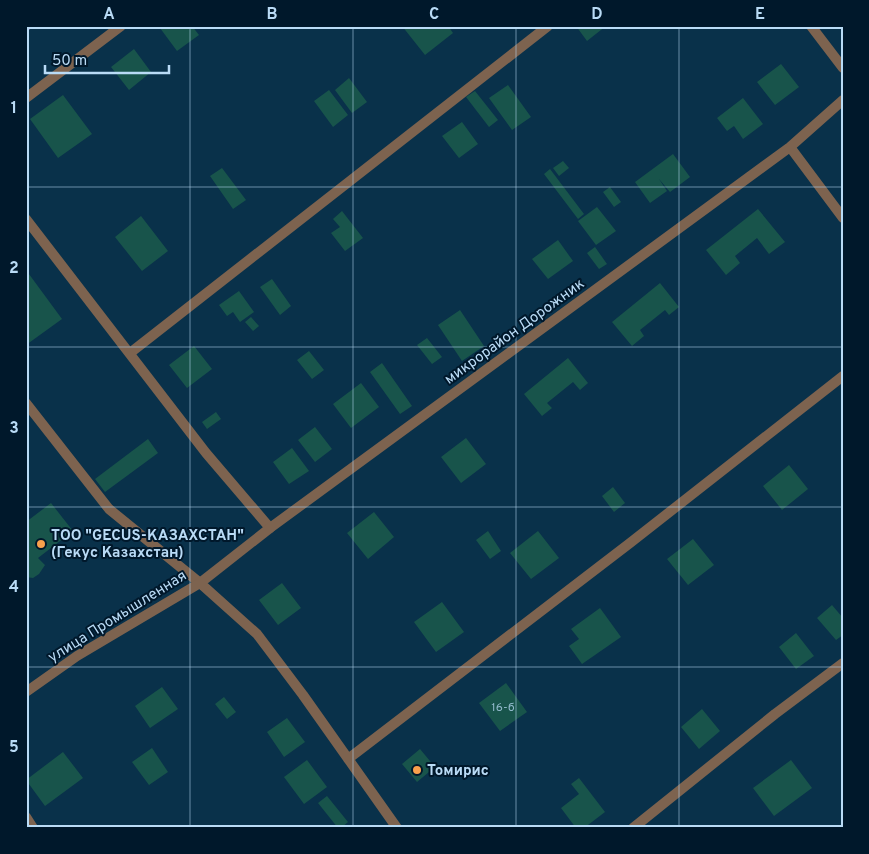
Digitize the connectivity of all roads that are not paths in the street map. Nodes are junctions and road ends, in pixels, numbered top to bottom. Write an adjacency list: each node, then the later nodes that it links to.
1 (121, 26): 5 (street)
2 (548, 26): 10 (street)
3 (812, 26): 4 (street)
4 (843, 68)
5 (26, 98)
6 (843, 100): 7 (street, микрорайон Дорожник)
7 (790, 147): 8 (street); 13 (street, микрорайон Дорожник)
8 (843, 218)
9 (26, 219): 10 (street)
10 (130, 354): 13 (street)
11 (843, 376): 17 (street)
12 (26, 403): 14 (street)
13 (270, 528): 14 (street, микрорайон Дорожник)
14 (200, 583): 16 (street, улица Промышленная); 17 (street)
15 (843, 663): 21 (street)
16 (26, 692)
17 (348, 759): 20 (street)
18 (26, 817): 19 (street)
19 (34, 828)
20 (397, 828)
21 (633, 828)

